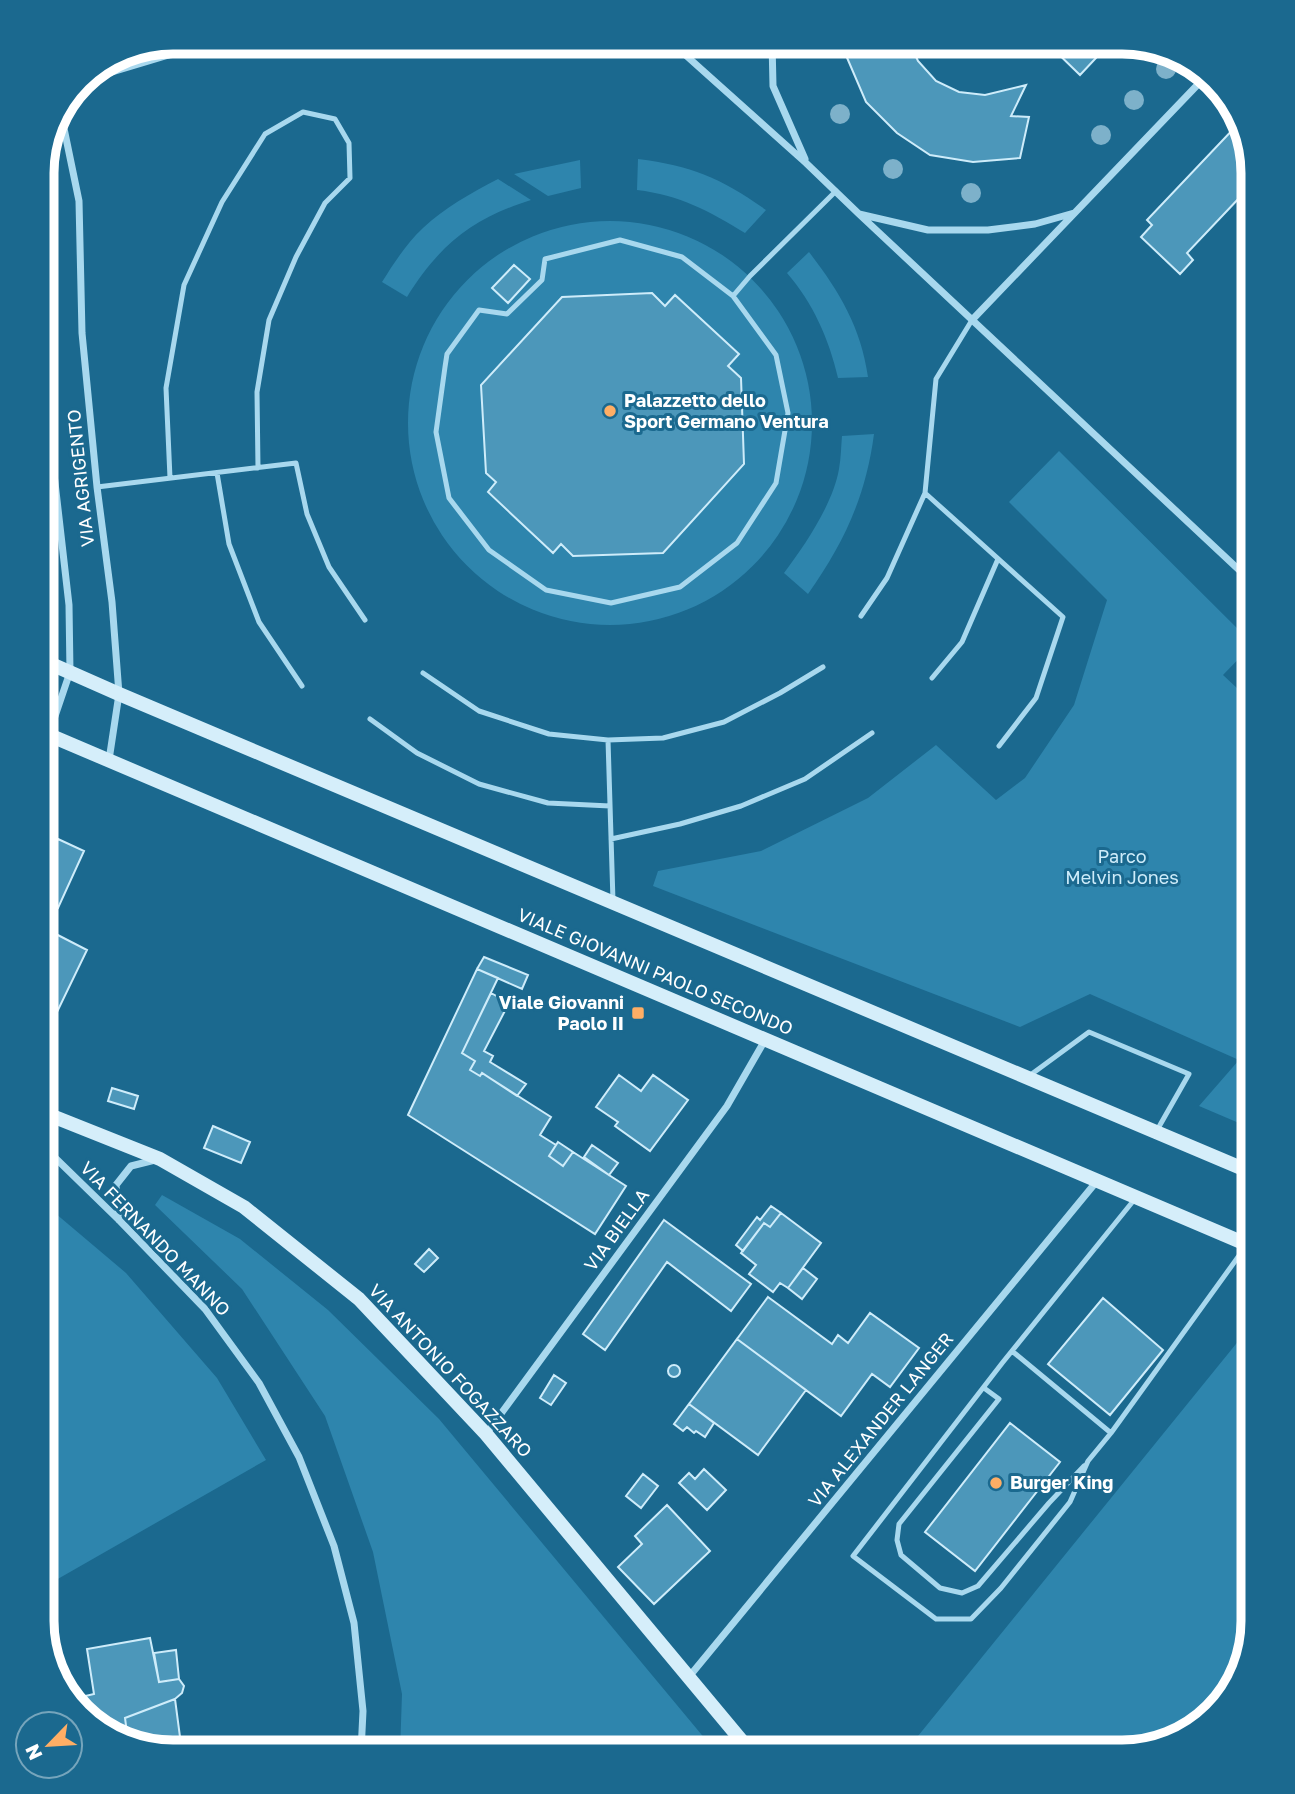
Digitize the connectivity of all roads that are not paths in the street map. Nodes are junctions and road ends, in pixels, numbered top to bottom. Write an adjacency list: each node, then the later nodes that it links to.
1 (171, 54): 4 (street)
2 (685, 55): 7 (street)
3 (772, 55): 7 (street)
4 (109, 73)
5 (1199, 83): 9 (street)
6 (64, 127): 17 (street, VIA AGRIGENTO)
7 (806, 163): 8 (street)
8 (836, 191): 10 (street); 11 (lane)
9 (1074, 213): 10 (street); 12 (street)
10 (859, 214): 12 (street)
11 (733, 296): 11 (lane)
12 (972, 320): 18 (lane); 20 (street)
13 (258, 468): 14 (lane); 15 (lane); 22 (lane)
14 (217, 473): 15 (lane); 28 (lane)
15 (170, 478): 17 (lane)
16 (55, 481): 25 (street, VIA AGRIGENTO)
17 (97, 487): 29 (street, VIA AGRIGENTO)
18 (925, 493): 19 (lane); 21 (lane)
19 (998, 559): 27 (lane); 35 (lane)
20 (1241, 572)
21 (861, 616)
22 (365, 620)
23 (55, 666): 25 (main road)
24 (822, 667): 34 (lane)
25 (70, 673): 29 (main road); 30 (street, VIA AGRIGENTO)
26 (423, 673): 34 (lane)
27 (932, 678)
28 (302, 686)
29 (118, 694): 36 (street, VIA AGRIGENTO); 39 (main road)
30 (55, 711)
31 (370, 719): 37 (lane)
32 (872, 733): 38 (lane)
33 (55, 738): 36 (main road, VIALE GIOVANNI PAOLO SECONDO)
34 (608, 740): 37 (lane)
35 (999, 746)
36 (109, 761): 40 (main road, VIALE GIOVANNI PAOLO SECONDO)
37 (610, 806): 38 (lane)
38 (611, 839): 39 (lane)
39 (614, 904): 41 (main road)
40 (765, 1040): 47 (main road, VIALE GIOVANNI PAOLO SECONDO); 55 (street, VIA BIELLA)
41 (1027, 1077): 43 (main road); 43 (lane)
42 (54, 1117): 45 (main road, VIA ANTONIO FOGAZZARO)
43 (1156, 1132): 46 (main road)
44 (54, 1157): 49 (street, VIA FERNANDO MANNO)
45 (160, 1159): 49 (street); 55 (main road, VIA ANTONIO FOGAZZARO)
46 (1241, 1168)
47 (1097, 1181): 48 (main road, VIALE GIOVANNI PAOLO SECONDO); 57 (street, VIA ALEXANDER LANGER)
48 (1136, 1197): 50 (main road, VIALE GIOVANNI PAOLO SECONDO); 52 (lane)
49 (119, 1220): 58 (street, VIA FERNANDO MANNO)
50 (1241, 1242)
51 (1241, 1258): 54 (lane)
52 (1012, 1351): 53 (lane); 54 (lane)
53 (984, 1388): 56 (lane); 56 (lane)
54 (1111, 1433): 56 (lane)
55 (486, 1434): 57 (main road, VIA ANTONIO FOGAZZARO)
56 (1088, 1461)
57 (688, 1678): 59 (main road, VIA ANTONIO FOGAZZARO)
58 (362, 1739)
59 (740, 1740)

